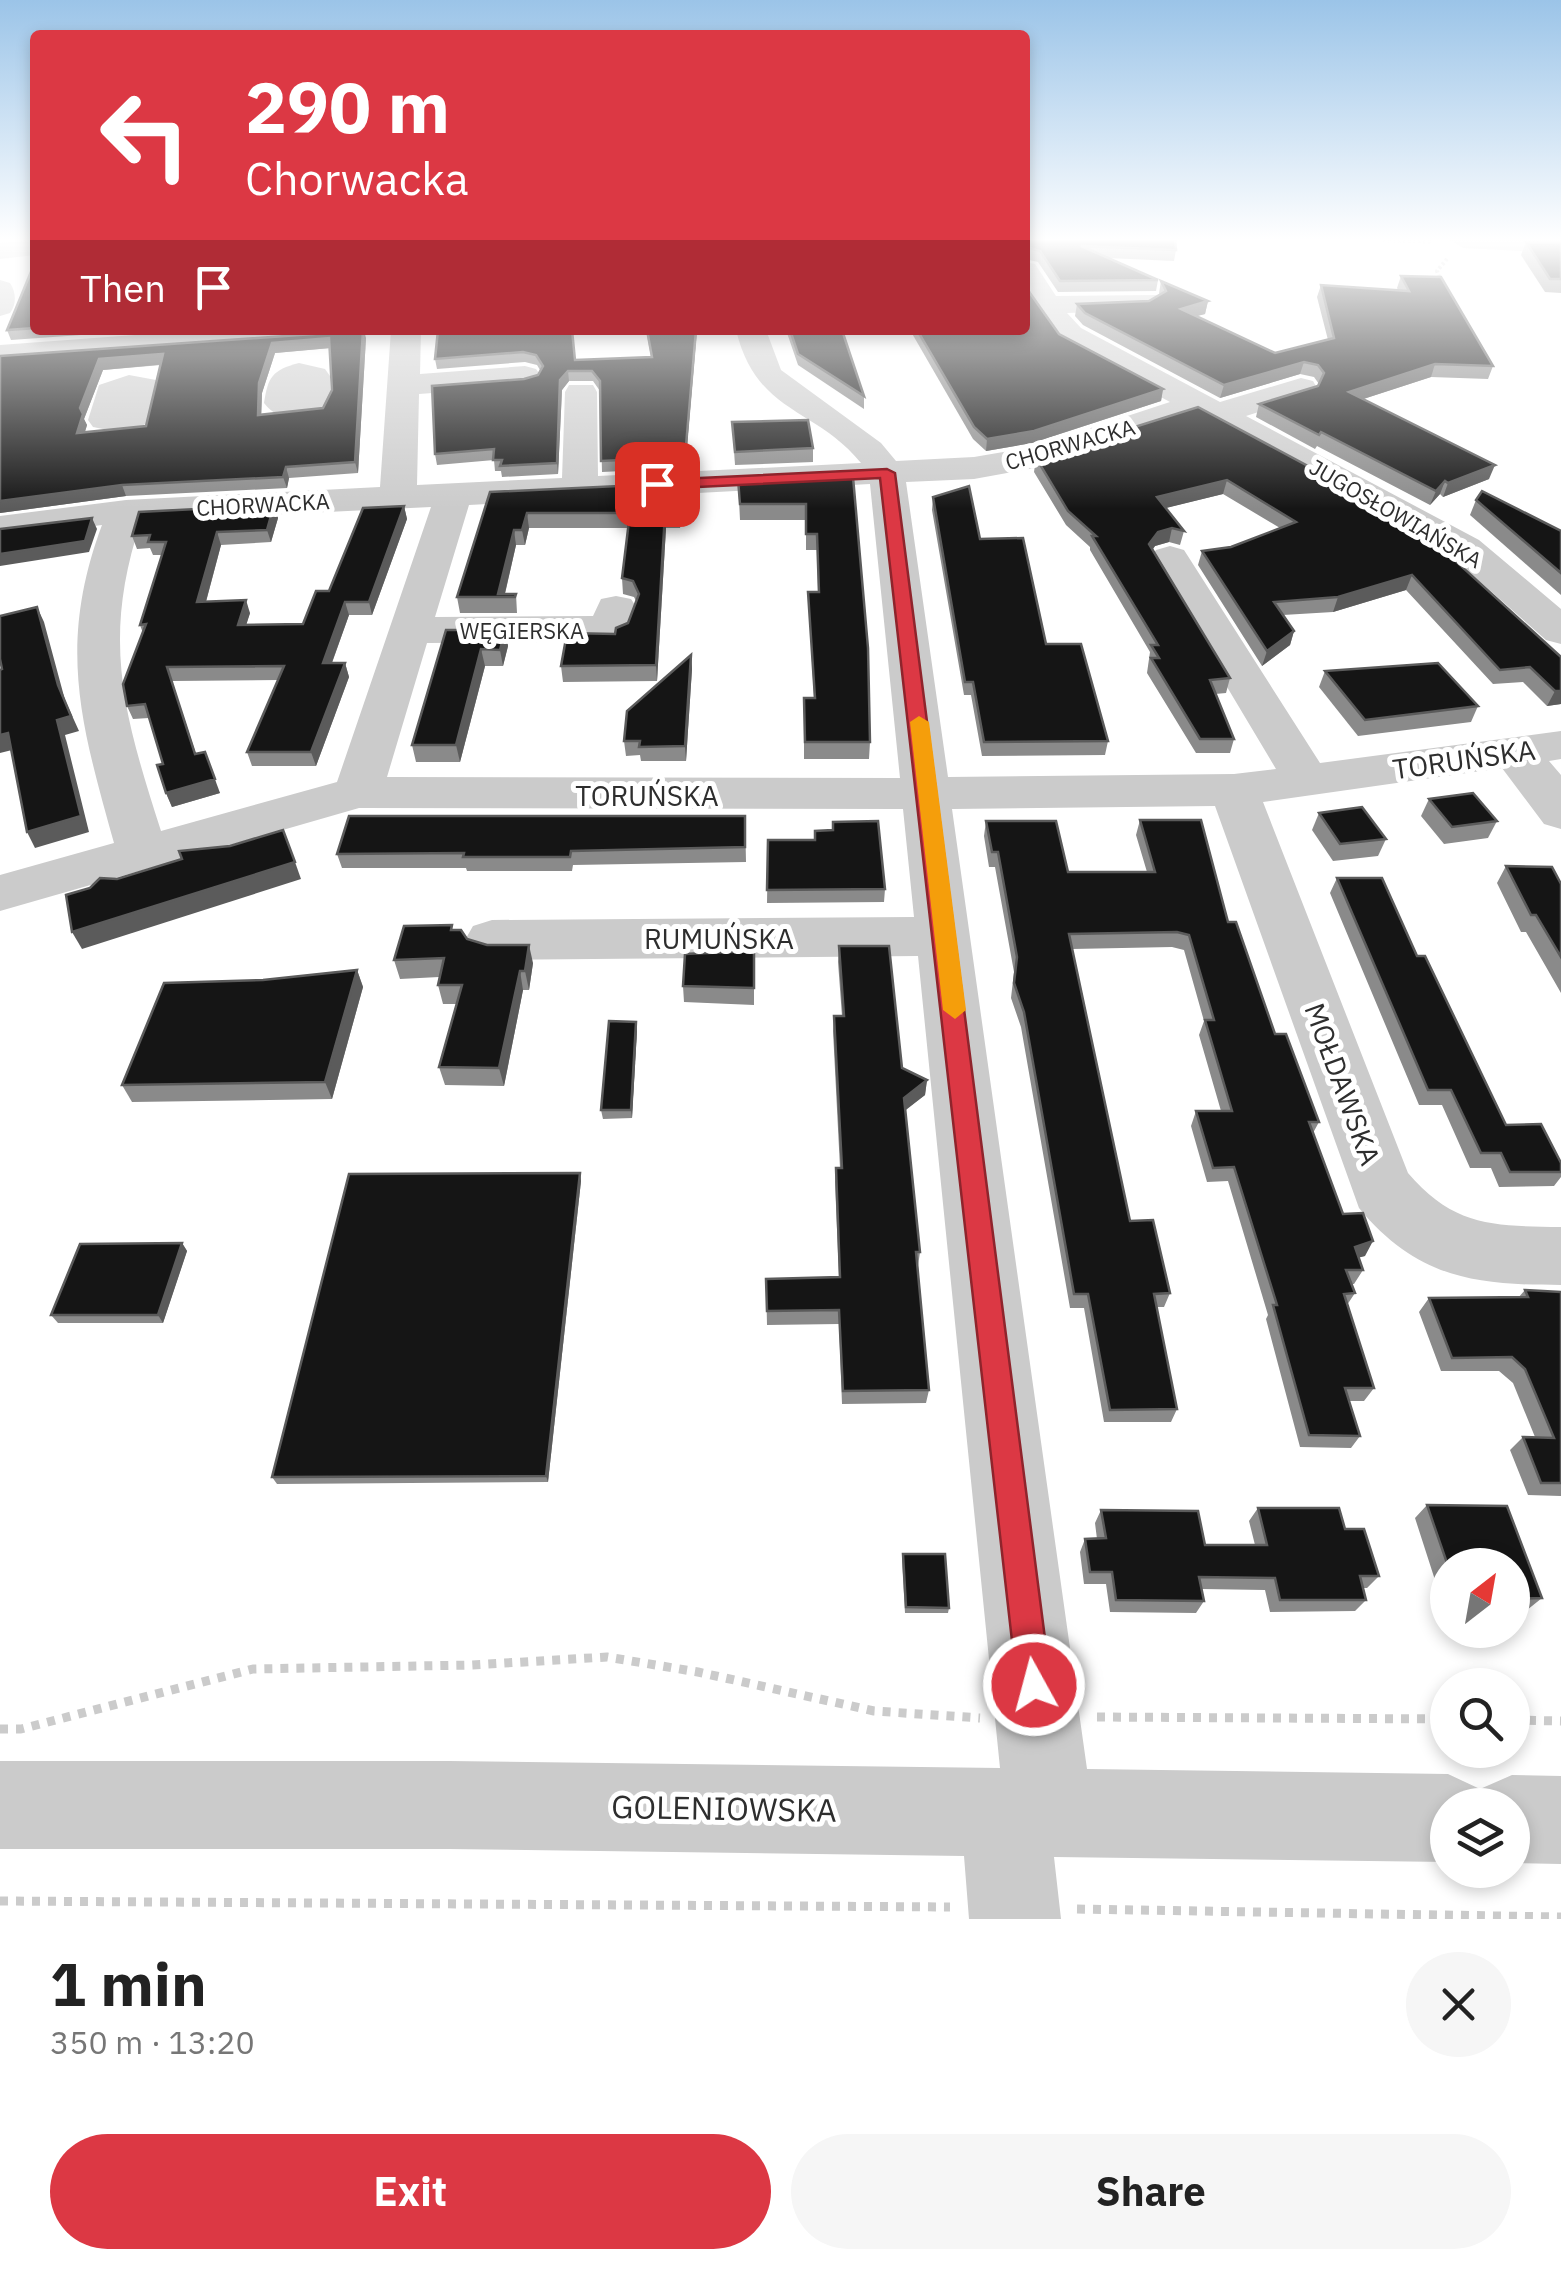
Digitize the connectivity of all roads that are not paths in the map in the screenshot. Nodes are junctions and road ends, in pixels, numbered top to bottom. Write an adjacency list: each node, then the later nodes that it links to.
1 (1065, 330): 14 (street, JUGOSŁOWIAŃSKA)
2 (269, 335): 6 (street)
3 (314, 335): 8 (street)
4 (406, 335): 11 (street)
5 (752, 335): 15 (street)
6 (139, 346): 7 (street); 10 (street)
7 (0, 354)
8 (299, 373)
9 (525, 376): 11 (street)
10 (130, 385)
11 (404, 385): 18 (street)
12 (1302, 388): 14 (street)
13 (581, 392): 16 (street)
14 (1208, 409): 15 (street, CHORWACKA); 24 (street, JUGOSŁOWIAŃSKA)
15 (887, 473): 16 (street, CHORWACKA); 30 (street)
16 (580, 488): 17 (street, CHORWACKA)
17 (454, 494): 18 (street, CHORWACKA); 23 (street)
18 (398, 496): 19 (street, CHORWACKA)
19 (126, 511): 20 (street, CHORWACKA); 32 (street)
20 (0, 527)
21 (1170, 558): 27 (street)
22 (616, 608): 23 (street, WĘGIERSKA)
23 (411, 630): 29 (street)
24 (1561, 631)
25 (1561, 746): 26 (street, TORUŃSKA)
26 (1514, 752): 27 (street, TORUŃSKA); 31 (street)
27 (1308, 782): 28 (street, TORUŃSKA)
28 (1234, 790): 30 (street, TORUŃSKA); 36 (street, MOŁDAWSKA)
29 (358, 792): 30 (street, TORUŃSKA); 32 (street, TORUŃSKA)
30 (929, 794): 34 (street)
31 (1561, 813)
32 (142, 852): 33 (street, TORUŃSKA)
33 (0, 893)
34 (946, 936): 35 (street, RUMUŃSKA); 38 (street)
35 (492, 940)
36 (1561, 1256)
37 (0, 1805): 38 (street, GOLENIOWSKA)
38 (1027, 1811): 39 (street, GOLENIOWSKA); 42 (street)
39 (1430, 1818)
40 (1530, 1820): 41 (street)
41 (1561, 1820)
42 (1014, 1913)

